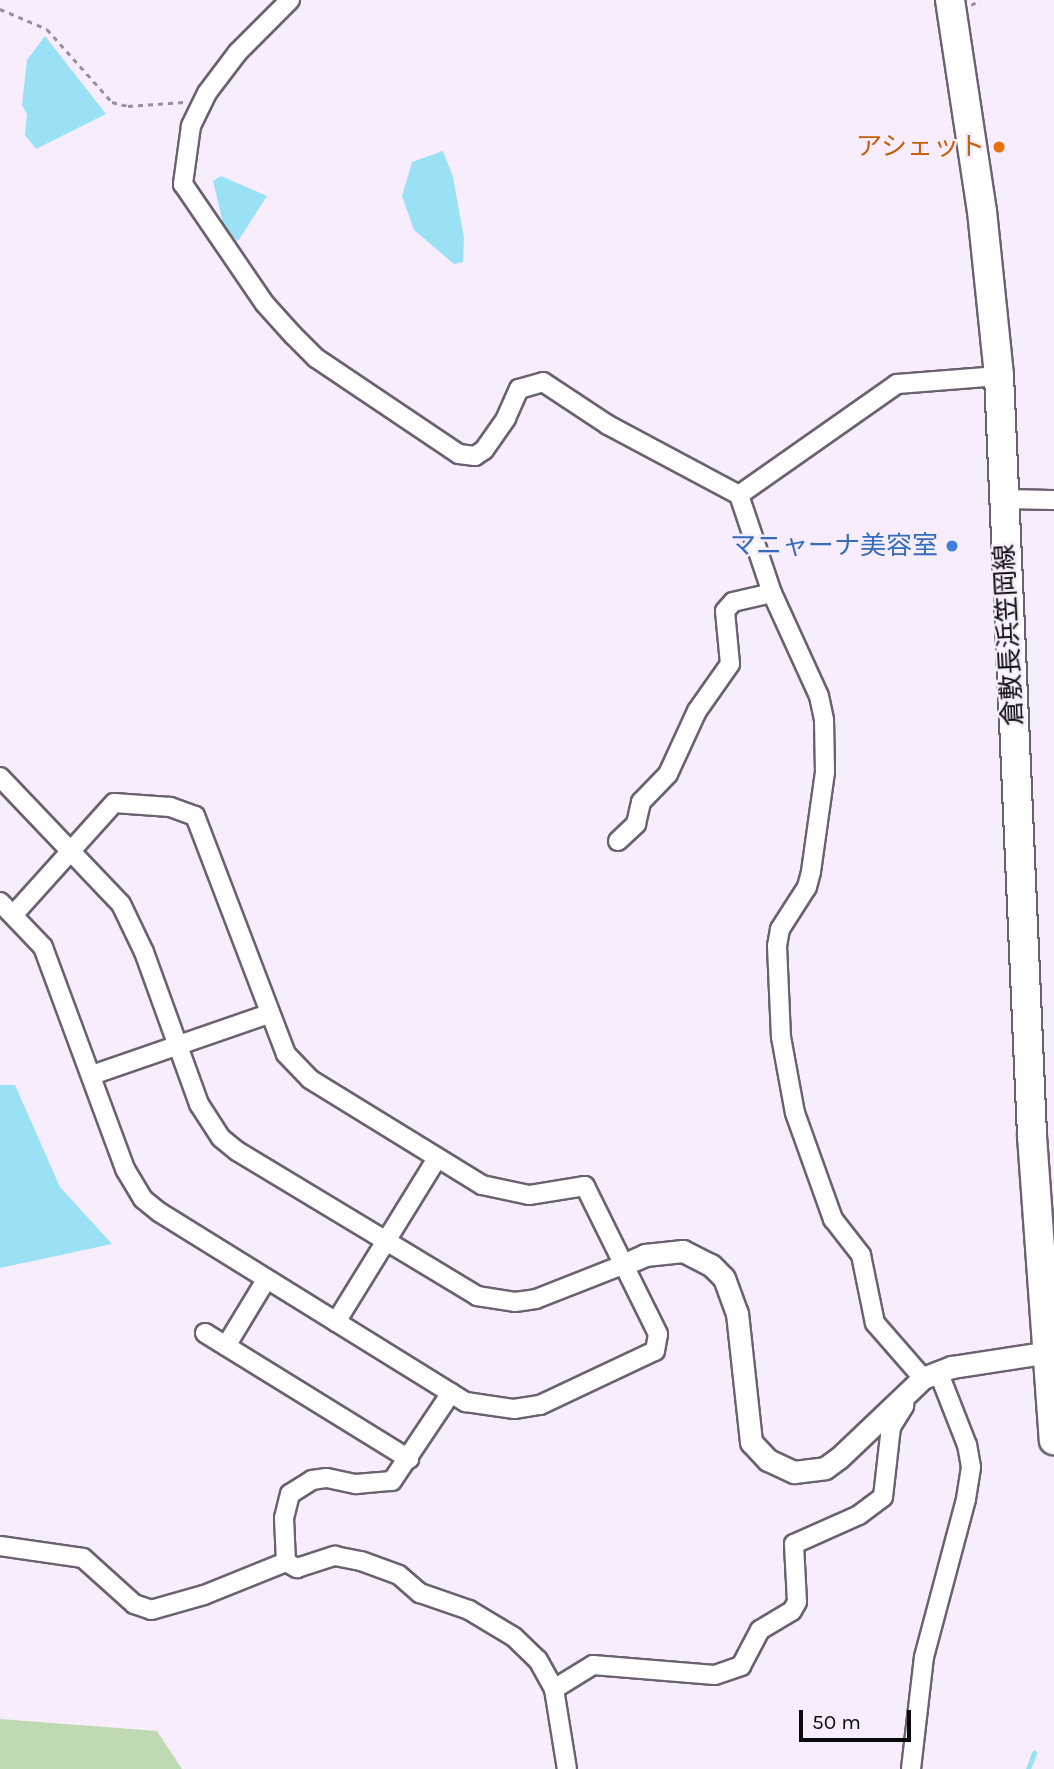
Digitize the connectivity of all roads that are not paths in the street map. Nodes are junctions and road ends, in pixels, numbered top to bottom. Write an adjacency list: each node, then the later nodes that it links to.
1 (290, 0): 4 (street)
2 (950, 0): 3 (main road, 倉敷長浜笠岡線)
3 (999, 376): 4 (street); 5 (main road, 倉敷長浜笠岡線)
4 (739, 495): 7 (street)
5 (1003, 499): 6 (street); 19 (main road, 倉敷長浜笠岡線)
6 (1054, 500)
7 (772, 593): 9 (street); 25 (street)
8 (0, 777): 10 (street)
9 (618, 841)
10 (73, 850): 12 (street); 13 (street); 14 (street)
11 (0, 902): 12 (street)
12 (15, 914): 15 (street)
13 (268, 1014): 14 (street); 16 (street)
14 (178, 1045): 15 (street); 17 (street)
15 (92, 1075): 20 (street)
16 (436, 1160): 17 (street); 18 (street)
17 (384, 1242): 18 (street); 21 (street)
18 (625, 1264): 26 (street); 27 (street)
19 (1049, 1273): 24 (main road, 倉敷長浜笠岡線)
20 (267, 1280): 21 (street); 23 (street)
21 (336, 1321): 27 (street)
22 (205, 1333): 23 (street)
23 (226, 1346): 29 (street)
24 (1050, 1352): 25 (street); 28 (main road, 倉敷長浜笠岡線)
25 (930, 1375): 26 (street); 34 (street)
26 (905, 1392): 32 (street)
27 (451, 1393): 29 (street)
28 (1054, 1440)
29 (409, 1459): 31 (street)
30 (0, 1546): 31 (street)
31 (286, 1562): 32 (street)
32 (554, 1689): 33 (street)
33 (567, 1769)
34 (911, 1769)

